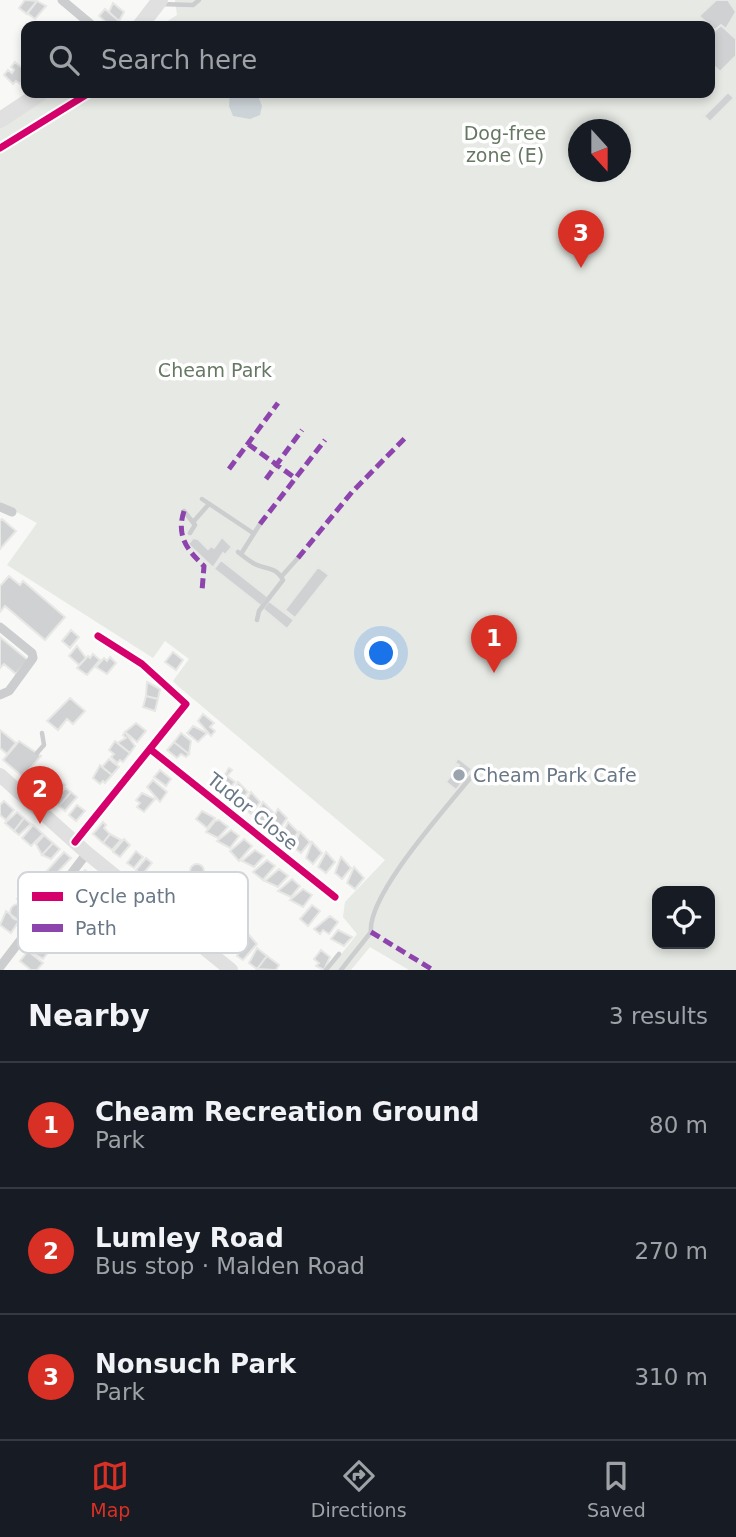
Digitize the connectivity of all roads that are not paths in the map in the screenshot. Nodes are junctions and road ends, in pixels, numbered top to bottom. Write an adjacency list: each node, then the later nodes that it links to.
1 (62, 0): 4 (street)
2 (199, 0): 3 (lane)
3 (159, 2): 5 (highway)
4 (87, 21)
5 (144, 21)
6 (33, 98): 7 (highway)
7 (0, 120)
8 (202, 499): 9 (lane)
9 (209, 504): 13 (lane); 16 (lane)
10 (0, 507): 11 (street)
11 (12, 512)
12 (184, 512): 13 (lane)
13 (194, 521): 15 (lane)
14 (260, 524): 16 (lane)
15 (190, 533)
16 (253, 533): 18 (lane)
17 (298, 558): 18 (lane)
18 (281, 577): 19 (lane)
19 (257, 620)
20 (0, 627): 22 (street)
21 (98, 636): 24 (street)
22 (0, 695)
23 (42, 733): 25 (lane)
24 (150, 749): 28 (street); 32 (street, Tudor Close)
25 (37, 753)
26 (475, 772): 39 (lane)
27 (10, 778): 28 (main road)
28 (75, 842): 29 (main road)
29 (87, 853): 30 (street); 31 (main road)
30 (72, 872)
31 (110, 872)
32 (335, 897)
33 (18, 943): 36 (street)
34 (210, 953): 37 (main road)
35 (339, 954): 38 (lane)
36 (0, 967)
37 (231, 970)
38 (326, 970)
39 (341, 970)

